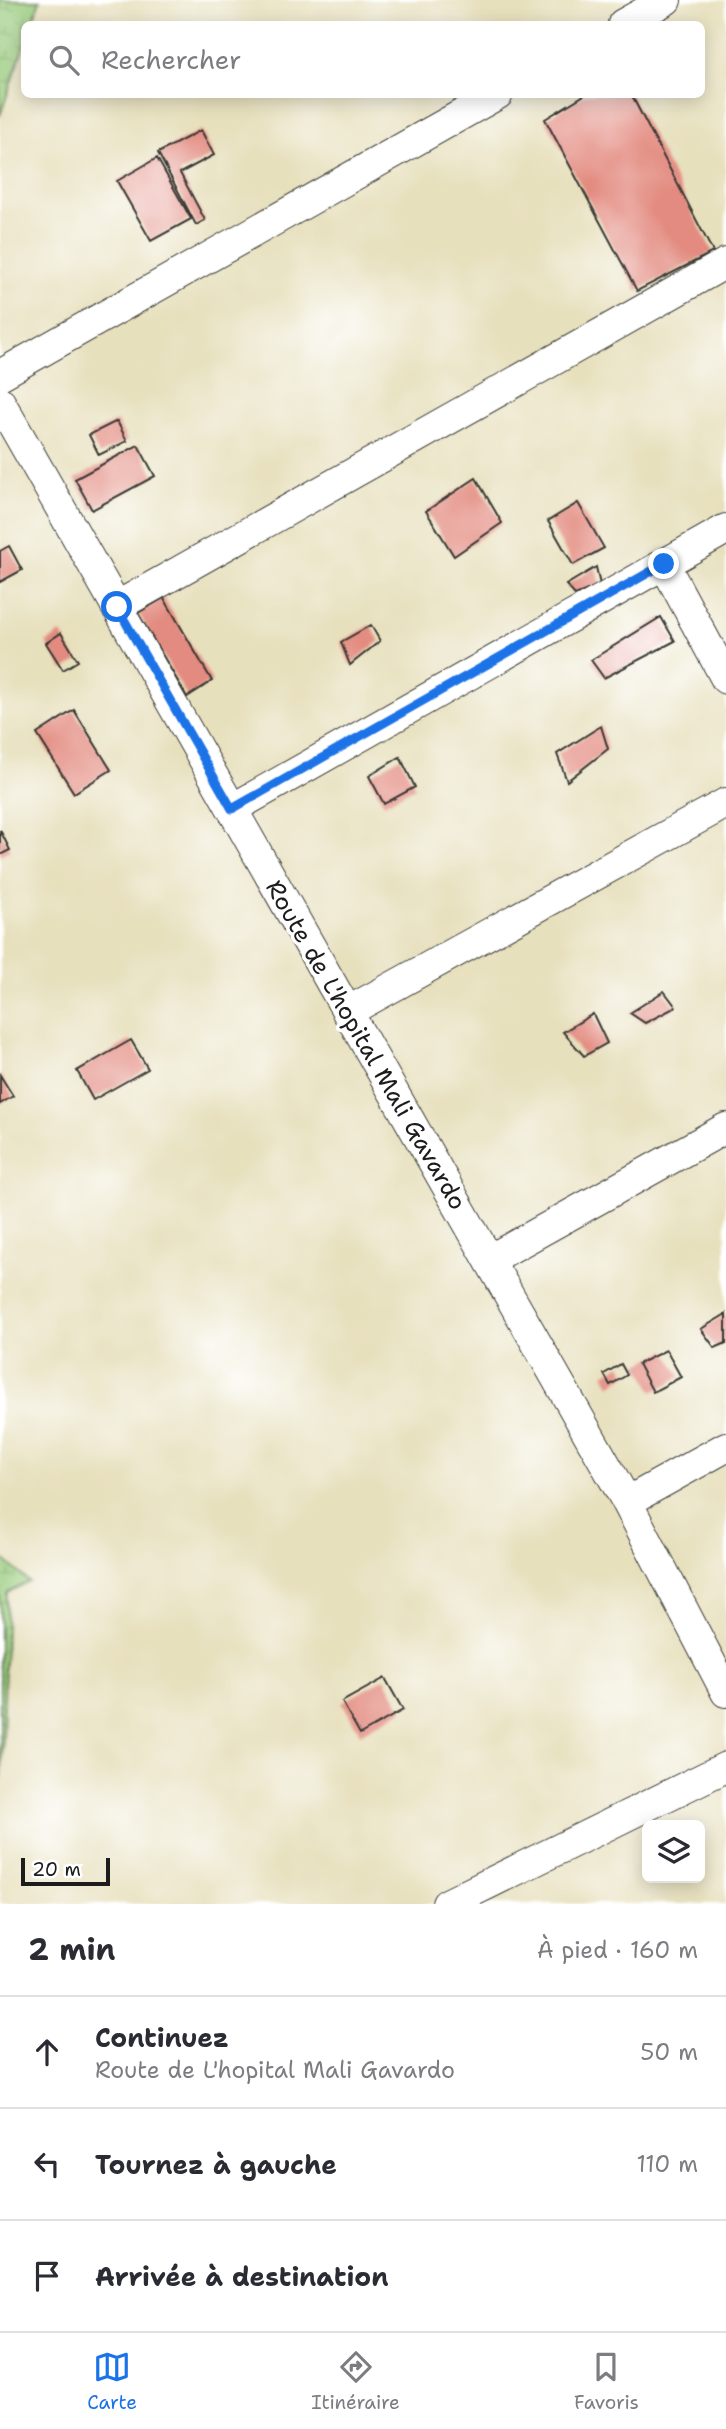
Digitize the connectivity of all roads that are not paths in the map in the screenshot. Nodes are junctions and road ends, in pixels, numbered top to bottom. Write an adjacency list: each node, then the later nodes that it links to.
1 (666, 0): 2 (street)
2 (628, 21)
3 (491, 98): 5 (street)
4 (726, 263): 9 (street)
5 (0, 375)
6 (0, 402): 9 (street, Route de L'hopital Mali Gavardo)
7 (726, 529): 8 (street)
8 (664, 564): 10 (street); 12 (street)
9 (117, 607): 12 (street, Route de L'hopital Mali Gavardo)
10 (726, 680)
11 (726, 803): 13 (street)
12 (232, 809): 13 (street, Route de L'hopital Mali Gavardo)
13 (347, 1012): 15 (street, Route de L'hopital Mali Gavardo)
14 (726, 1128): 15 (street)
15 (489, 1259): 17 (street, Route de L'hopital Mali Gavardo)
16 (726, 1447): 17 (street)
17 (627, 1502): 18 (street, Route de L'hopital Mali Gavardo)
18 (726, 1692)
19 (726, 1766): 20 (street)
20 (447, 1904)

